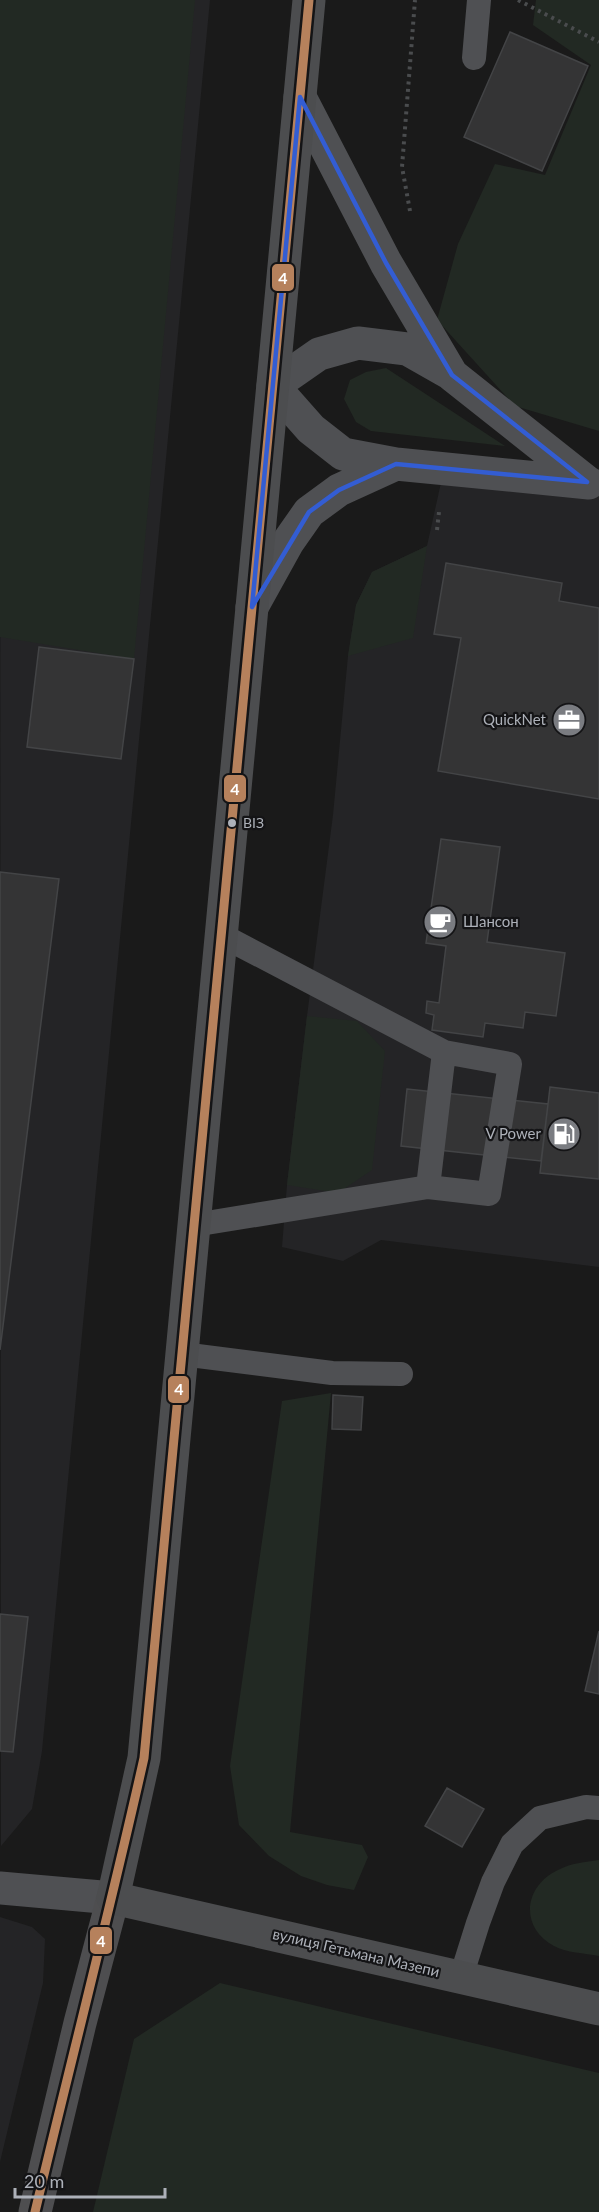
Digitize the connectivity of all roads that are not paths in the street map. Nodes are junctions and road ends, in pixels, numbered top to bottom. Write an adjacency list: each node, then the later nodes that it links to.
1 (309, 0): 4 (main road)
2 (479, 0): 3 (lane)
3 (474, 58)
4 (300, 97): 5 (street); 6 (main road)
5 (453, 375): 6 (street); 8 (street)
6 (273, 386): 7 (street); 9 (main road)
7 (396, 464): 8 (street); 9 (street)
8 (593, 484)
9 (252, 607): 10 (main road)
10 (221, 935): 11 (lane); 13 (main road)
11 (444, 1052): 12 (lane); 12 (lane)
12 (428, 1187): 13 (lane)
13 (194, 1225): 14 (main road)
14 (182, 1354): 15 (lane); 18 (main road)
15 (401, 1374)
16 (599, 1808): 19 (lane)
17 (0, 1888): 18 (street)
18 (113, 1898): 19 (main road, вулиця Гетьмана Мазепи); 21 (main road)
19 (461, 1977): 20 (main road, вулиця Гетьмана Мазепи)
20 (599, 2009)
21 (35, 2212)

